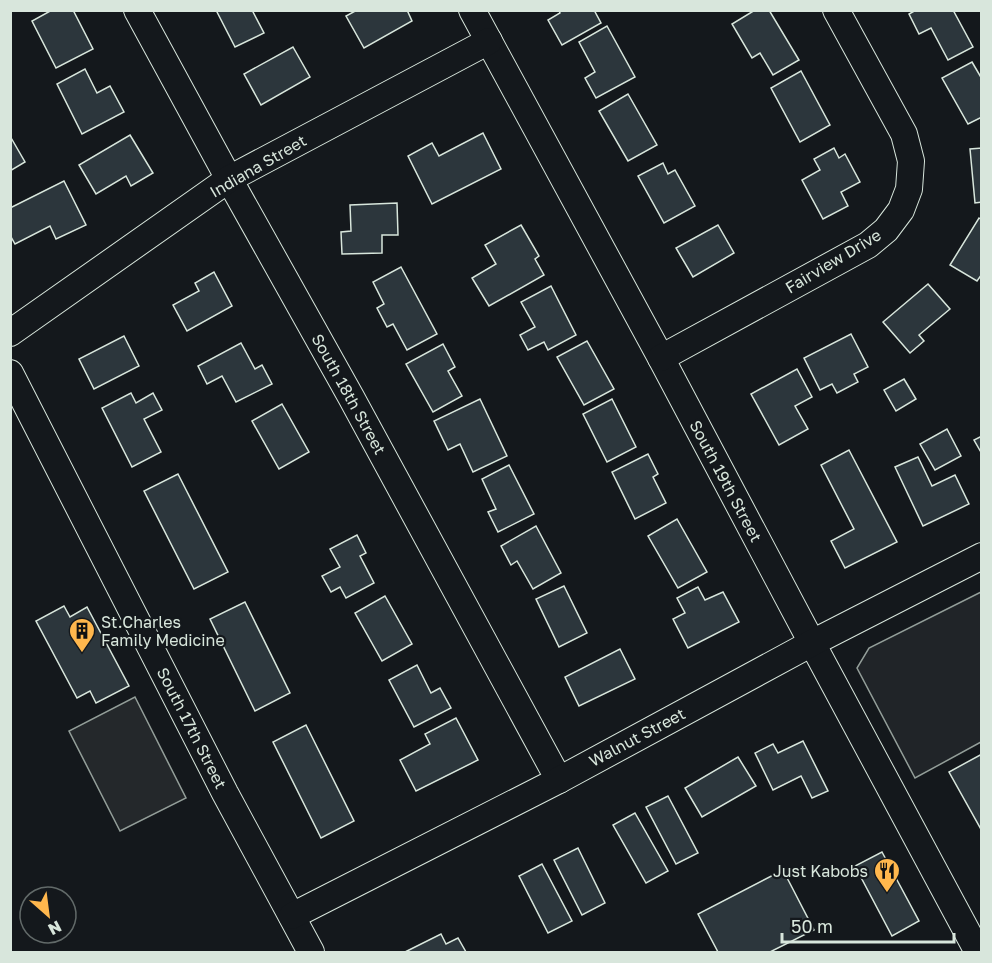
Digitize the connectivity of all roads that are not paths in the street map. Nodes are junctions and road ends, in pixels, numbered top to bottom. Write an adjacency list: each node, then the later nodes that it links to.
1 (137, 10): 5 (street, South 18th Street)
2 (472, 10): 4 (street, South 19th Street)
3 (837, 10): 7 (street, Fairview Drive)
4 (489, 41): 5 (street, Indiana Street); 7 (street, South 19th Street)
5 (229, 179): 6 (street, Indiana Street); 11 (street, South 18th Street)
6 (10, 333)
7 (661, 358): 10 (street, South 19th Street)
8 (10, 373): 12 (street, South 17th Street)
9 (981, 556): 10 (street, Walnut Street)
10 (812, 643): 11 (street, Walnut Street); 14 (street, South 19th Street)
11 (559, 780): 12 (street, Walnut Street)
12 (292, 916): 13 (street, South 17th Street)
13 (311, 952)
14 (978, 952)

